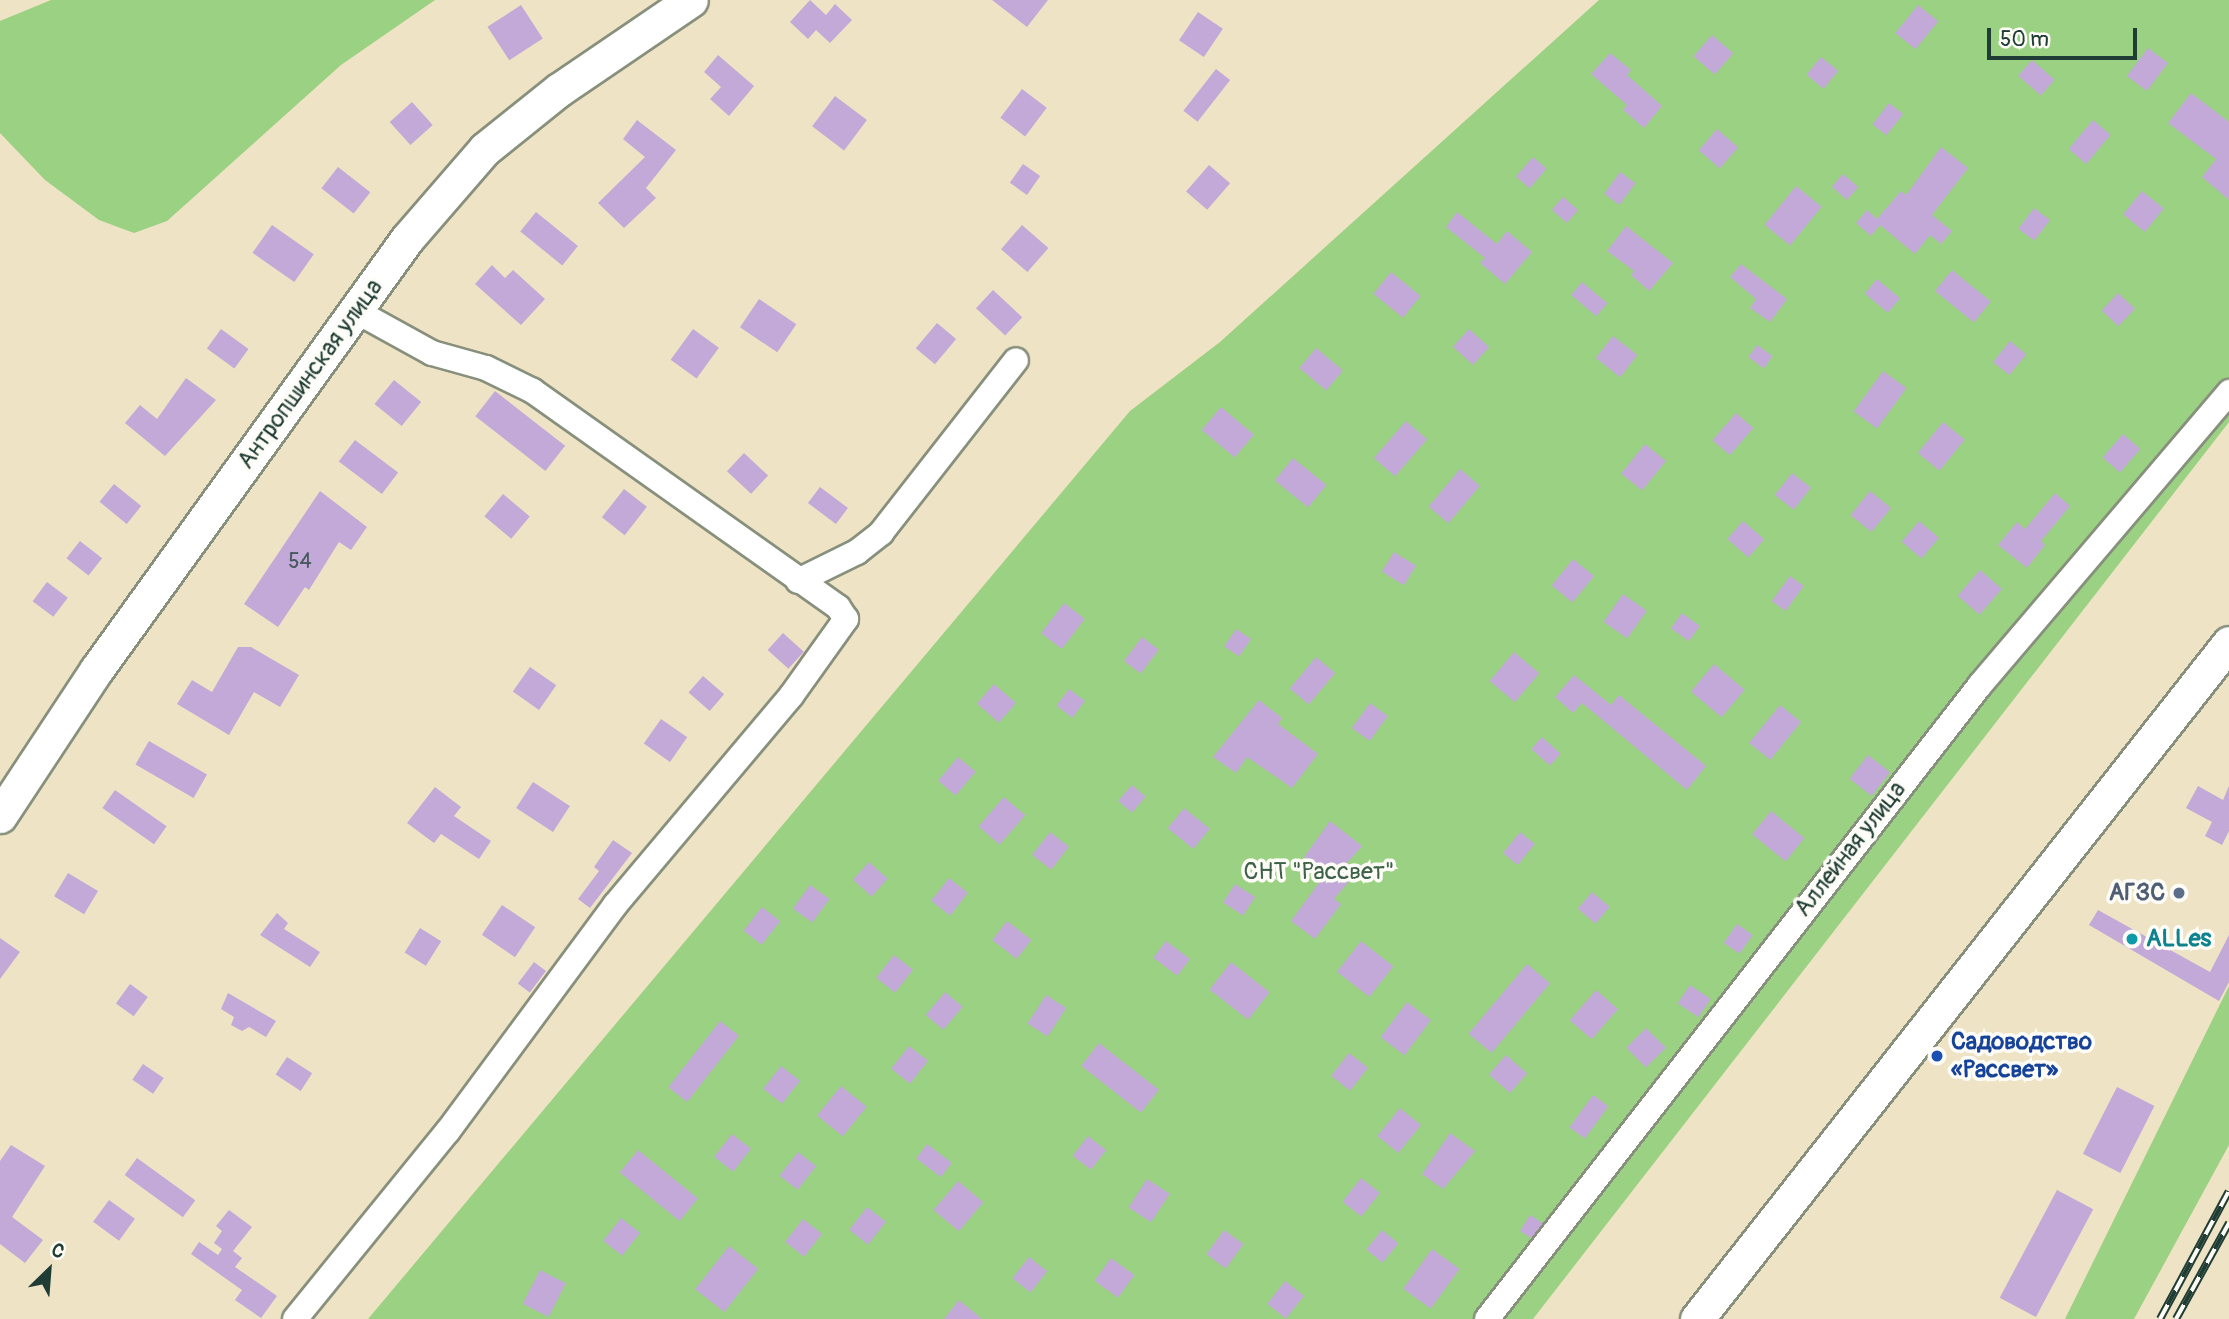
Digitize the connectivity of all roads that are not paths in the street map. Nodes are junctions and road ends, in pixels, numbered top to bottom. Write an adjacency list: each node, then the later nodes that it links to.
1 (691, 0): 2 (street, Антропшинская улица)
2 (356, 311): 5 (street); 7 (street, Антропшинская улица)
3 (1016, 360): 5 (street)
4 (2229, 392): 9 (street, Аллейная улица)
5 (798, 581): 8 (street)
6 (2229, 643): 10 (street)
7 (0, 816)
8 (295, 1319)
9 (1487, 1319)
10 (1697, 1319)

